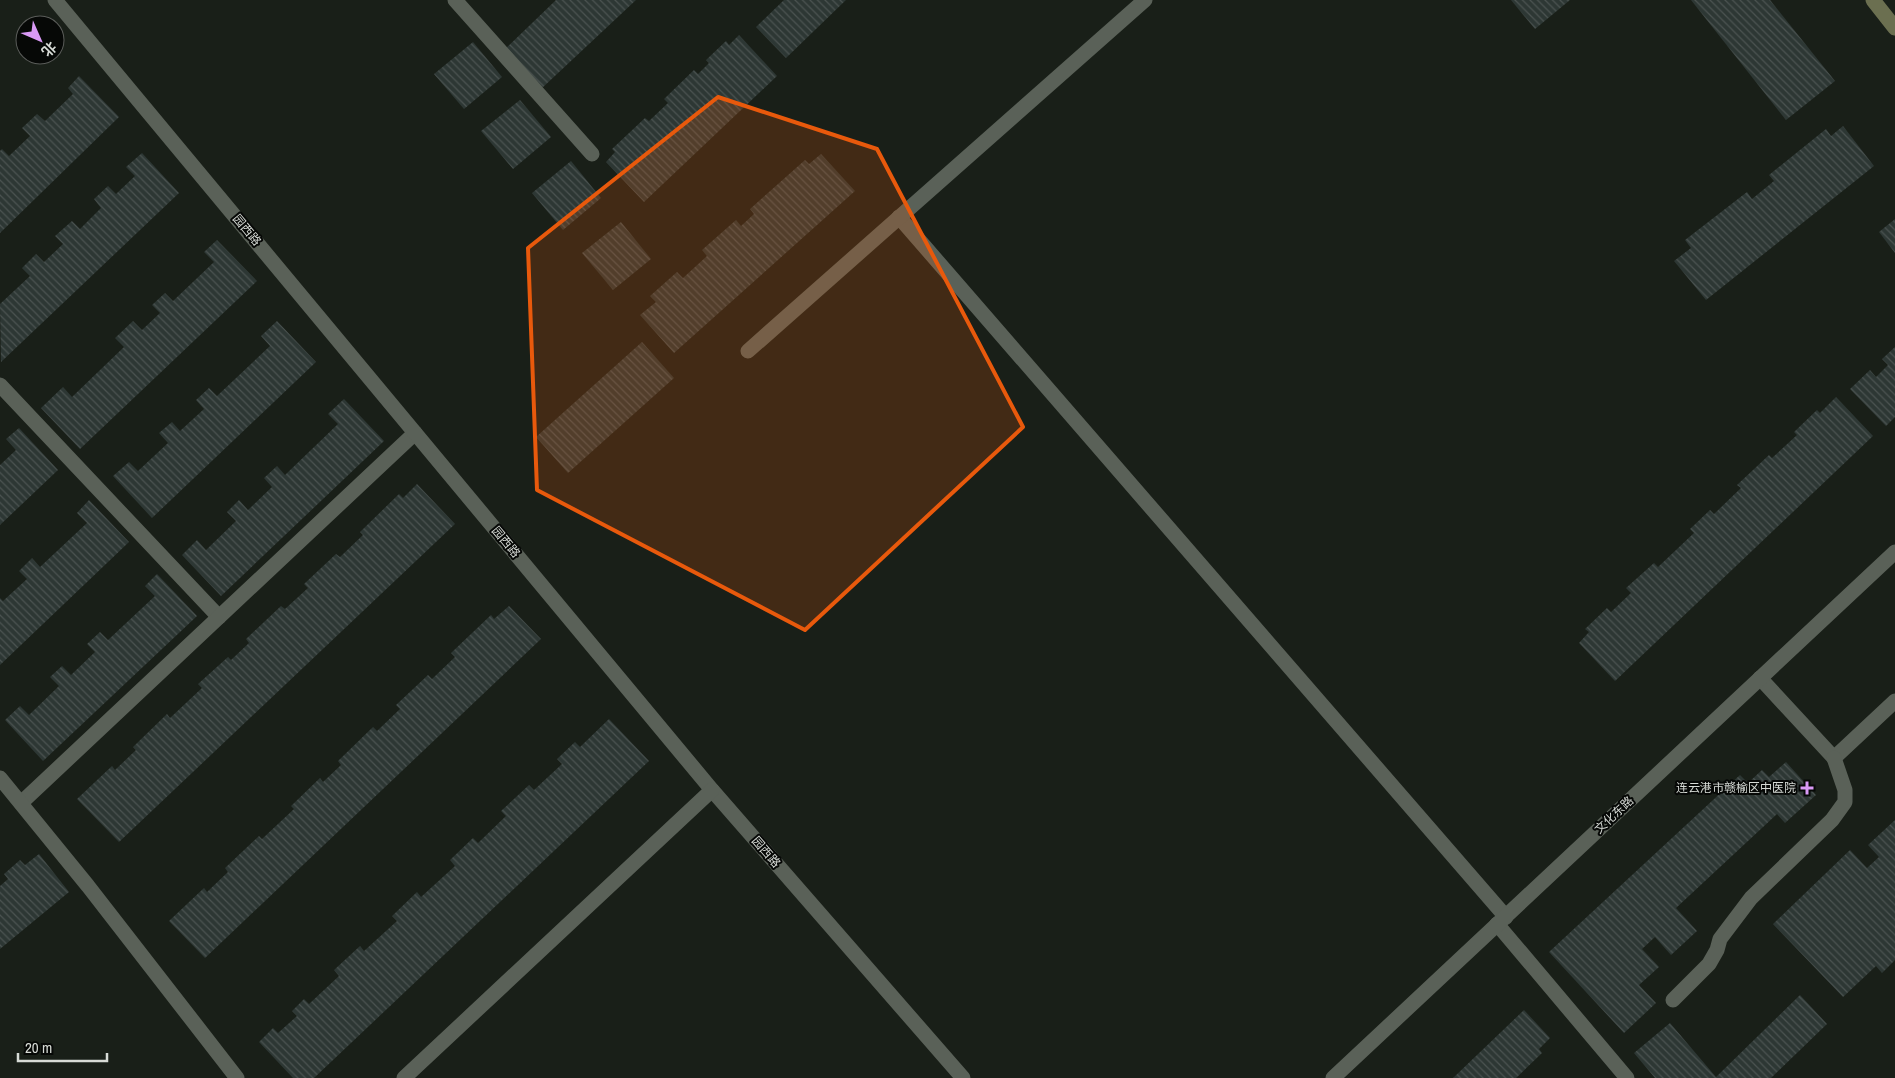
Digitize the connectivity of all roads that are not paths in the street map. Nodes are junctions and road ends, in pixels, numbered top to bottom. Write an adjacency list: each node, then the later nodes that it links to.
1 (55, 0): 10 (street, 园西路)
2 (455, 0): 6 (street)
3 (1145, 0): 7 (street)
4 (1873, 0): 5 (main road)
5 (1895, 28)
6 (592, 154)
7 (899, 217): 8 (street); 19 (street)
8 (748, 351)
9 (0, 384): 12 (street)
10 (415, 433): 12 (street); 17 (street, 园西路)
11 (1895, 552): 13 (street, 文化东路)
12 (219, 617): 18 (street)
13 (1760, 678): 15 (street); 19 (street, 文化东路)
14 (1895, 701): 15 (street)
15 (1834, 758): 20 (street)
16 (0, 778): 18 (street)
17 (712, 790): 22 (street); 23 (street, 园西路)
18 (21, 803): 21 (street)
19 (1501, 920): 24 (street, 文化东路); 25 (street)
20 (1673, 1000)
21 (237, 1078)
22 (404, 1078)
23 (963, 1078)
24 (1333, 1078)
25 (1628, 1078)

